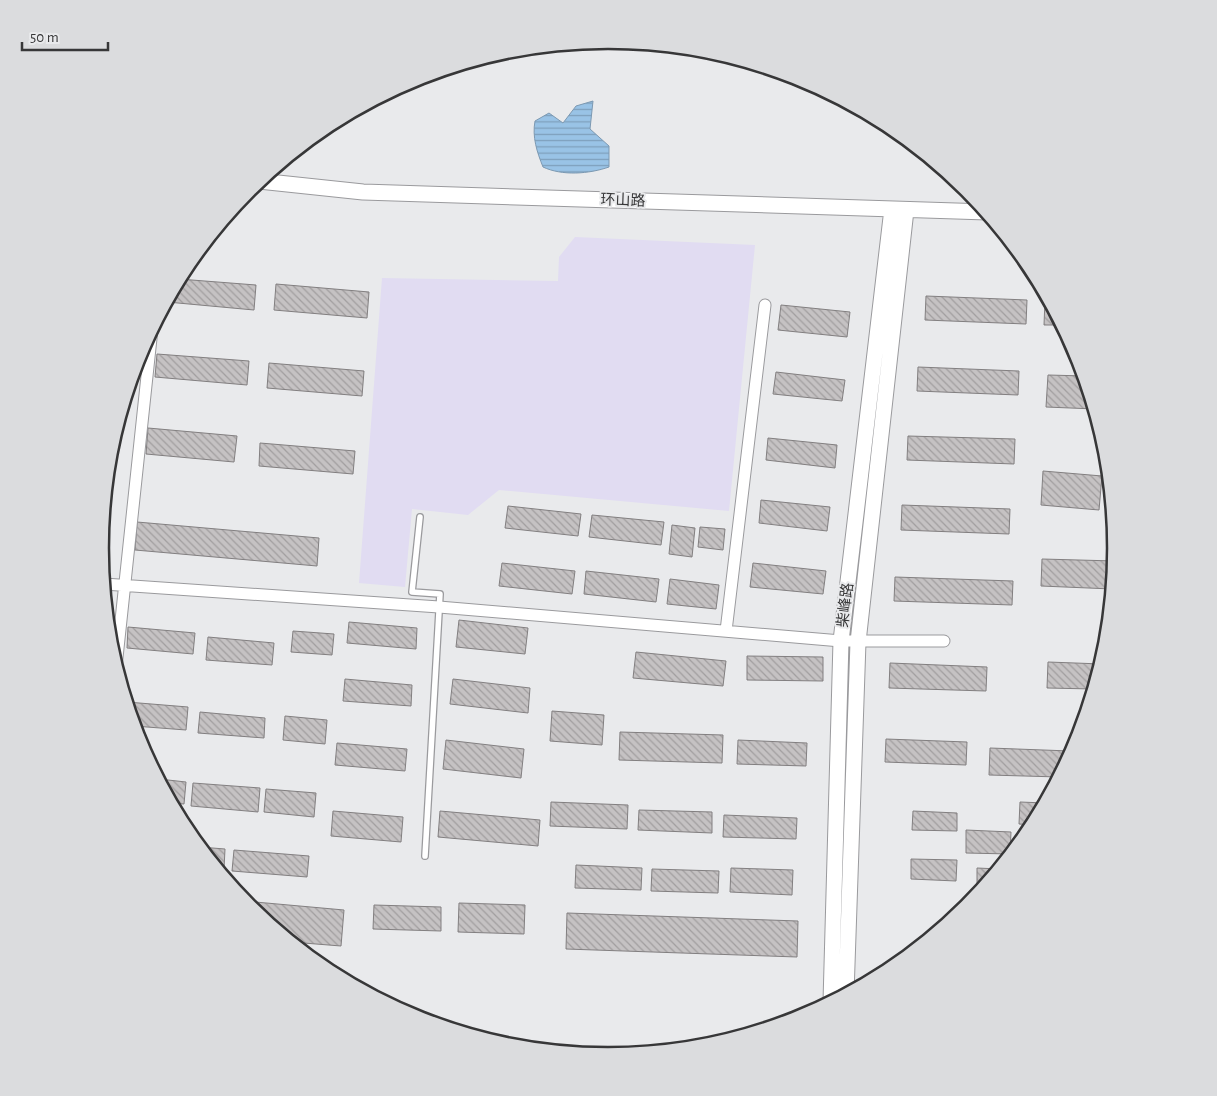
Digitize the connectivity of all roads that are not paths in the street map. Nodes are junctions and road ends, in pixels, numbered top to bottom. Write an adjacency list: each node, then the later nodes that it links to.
1 (269, 182): 2 (street, 环山路)
2 (899, 210): 3 (street, 环山路); 11 (street, 柴峰路); 13 (street, 柴峰路)
3 (977, 212)
4 (765, 305): 10 (street)
5 (150, 351): 8 (street)
6 (420, 517): 9 (lane)
7 (110, 585): 8 (street)
8 (125, 586): 9 (street); 14 (street)
9 (439, 607): 10 (street); 15 (lane)
10 (726, 632): 11 (street)
11 (841, 641): 13 (street); 17 (street, 柴峰路)
12 (944, 641): 13 (street)
13 (858, 642): 16 (street, 柴峰路)
14 (119, 643)
15 (425, 856)
16 (846, 986)
17 (831, 995)

